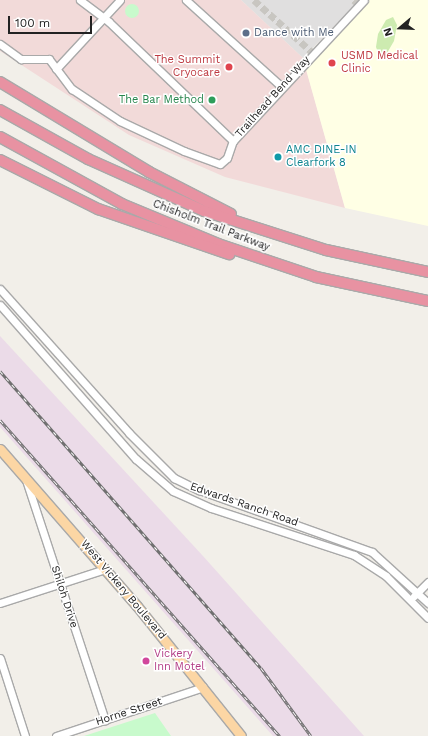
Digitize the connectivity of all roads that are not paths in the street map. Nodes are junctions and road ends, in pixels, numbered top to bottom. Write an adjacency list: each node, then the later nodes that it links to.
1 (80, 0): 5 (street)
2 (120, 0): 5 (street)
3 (186, 0): 9 (street)
4 (364, 0): 9 (street, Trailhead Bend Way)
5 (103, 18): 7 (street); 12 (street)
6 (0, 44): 7 (street, Trailhead Bend Way)
7 (56, 69): 12 (street, Trailhead Bend Way)
8 (0, 82): 14 (highway)
9 (282, 87): 12 (street, Trailhead Bend Way)
10 (0, 110): 14 (highway, Chisholm Trail Parkway)
11 (0, 137): 16 (highway, Chisholm Trail Parkway)
12 (233, 140)
13 (0, 160): 16 (highway)
14 (272, 234): 15 (highway, Chisholm Trail Parkway)
15 (426, 272)
16 (316, 277): 18 (highway, Chisholm Trail Parkway)
17 (0, 288): 21 (street, Edwards Ranch Road)
18 (428, 301)
19 (0, 305): 22 (street, Edwards Ranch Road)
20 (1, 450): 23 (main road, West Vickery Boulevard)
21 (146, 450): 22 (street); 24 (street, Edwards Ranch Road)
22 (136, 459): 25 (street, Edwards Ranch Road)
23 (24, 474): 26 (main road, West Vickery Boulevard); 28 (street, Shiloh Drive)
24 (334, 537): 25 (street); 29 (street, Edwards Ranch Road)
25 (330, 547): 30 (street, Edwards Ranch Road)
26 (105, 569): 28 (street); 35 (main road, West Vickery Boulevard)
27 (428, 582): 29 (street)
28 (60, 585): 31 (street); 36 (street, Shiloh Drive)
29 (418, 593): 30 (street); 32 (street, Edwards Ranch Road)
30 (410, 600): 33 (street, Edwards Ranch Road)
31 (0, 603)
32 (428, 603)
33 (428, 618)
34 (0, 658): 37 (street)
35 (203, 687): 36 (street, Horne Street); 39 (main road, West Vickery Boulevard)
36 (105, 720): 38 (street, Horne Street)
37 (25, 736)
38 (56, 736)
39 (241, 736)

